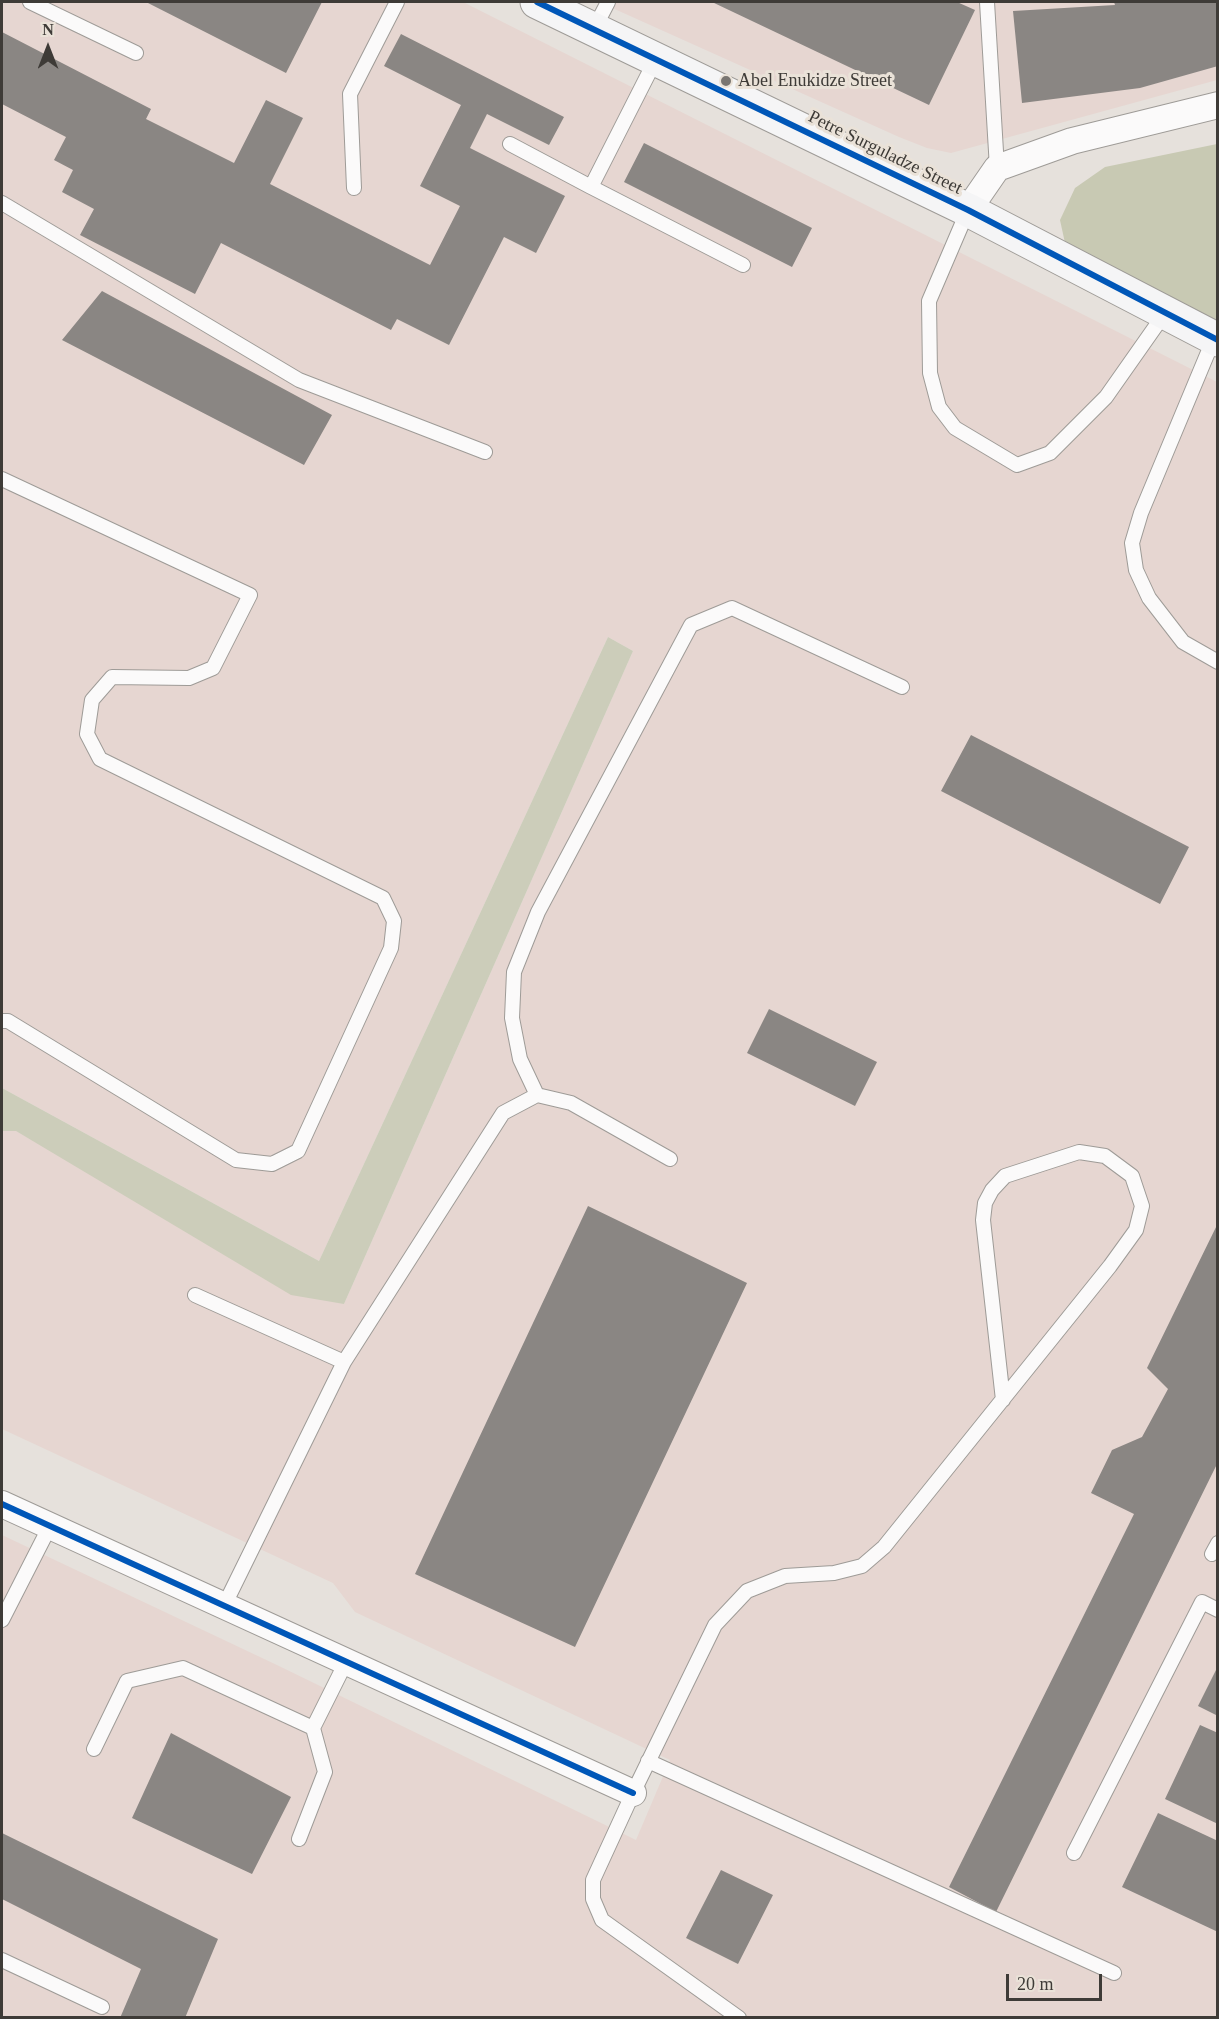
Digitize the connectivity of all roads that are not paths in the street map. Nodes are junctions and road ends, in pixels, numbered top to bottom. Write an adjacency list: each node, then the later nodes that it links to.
1 (30, 2): 6 (lane)
2 (397, 2): 12 (lane)
3 (537, 2): 5 (street, Petre Surguladze Street)
4 (987, 2): 10 (lane)
5 (601, 15): 7 (street, Petre Surguladze Street)
6 (136, 53)
7 (656, 59): 11 (lane); 14 (street, Petre Surguladze Street)
8 (1218, 105): 10 (street)
9 (510, 144): 11 (lane)
10 (997, 168): 14 (street)
11 (591, 187): 15 (lane)
12 (354, 188)
13 (2, 203): 18 (lane)
14 (968, 210): 16 (street, Petre Surguladze Street); 16 (lane)
15 (743, 265)
16 (1165, 313): 17 (street, Petre Surguladze Street)
17 (1216, 339): 20 (lane)
18 (485, 452)
19 (2, 478): 22 (lane)
20 (1218, 662)
21 (902, 687): 23 (lane)
22 (2, 1021)
23 (537, 1095): 24 (lane); 26 (lane)
24 (670, 1158)
25 (195, 1295): 26 (lane)
26 (344, 1362): 30 (lane)
27 (1003, 1400): 27 (lane); 36 (lane)
28 (2, 1504): 29 (street)
29 (50, 1526): 30 (street); 32 (lane)
30 (224, 1606): 33 (street)
31 (1218, 1610): 39 (lane)
32 (2, 1620)
33 (346, 1662): 34 (lane); 37 (street)
34 (313, 1728): 35 (lane); 38 (lane)
35 (94, 1749)
36 (648, 1761): 37 (lane); 41 (lane)
37 (633, 1792): 43 (lane)
38 (299, 1839)
39 (1074, 1853)
40 (2, 1960): 42 (lane)
41 (1114, 1973)
42 (102, 2007)
43 (739, 2018)

